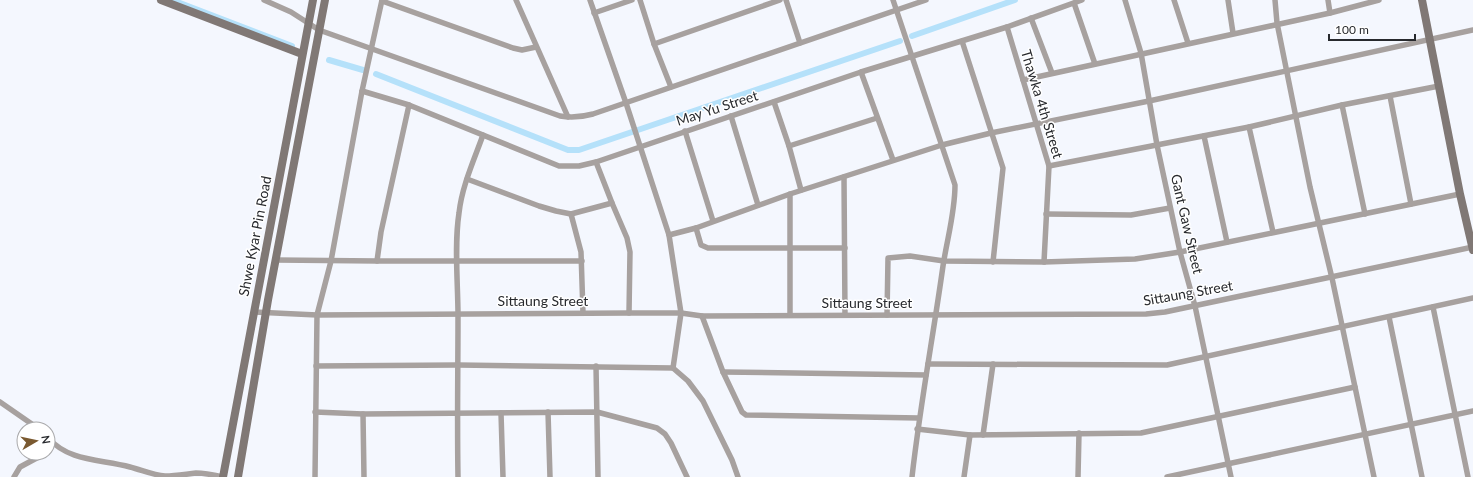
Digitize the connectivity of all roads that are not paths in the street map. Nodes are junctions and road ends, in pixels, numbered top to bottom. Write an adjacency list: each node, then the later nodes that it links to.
1 (161, 0): 42 (street)
2 (264, 0): 29 (street)
3 (313, 0): 29 (street, Shwe Kyar Pin Road)
4 (325, 0): 31 (street, Shwe Kyar Pin Road)
5 (516, 0): 39 (street)
6 (590, 0): 26 (street)
7 (632, 0): 26 (street)
8 (640, 0): 38 (street)
9 (780, 0): 38 (street)
10 (786, 0): 36 (street)
11 (892, 0): 24 (street)
12 (926, 0): 24 (street)
13 (1082, 0): 23 (street, May Yu Street)
14 (1125, 0): 41 (street, Gant Gaw Street)
15 (1174, 0): 37 (street)
16 (1228, 0): 33 (street)
17 (1275, 0): 28 (street)
18 (1328, 0): 25 (street)
19 (1379, 0): 22 (street)
20 (1422, 0): 34 (street)
21 (382, 1): 39 (street); 40 (street)
22 (1370, 1): 25 (street)
23 (1074, 3): 27 (street, May Yu Street); 44 (street)
24 (896, 10): 36 (street); 43 (street)
25 (1330, 12): 28 (street)
26 (594, 13): 55 (street)
27 (1031, 18): 30 (street, May Yu Street); 47 (street)
28 (1277, 23): 33 (street); 45 (street)
29 (309, 24): 31 (street); 42 (street, Shwe Kyar Pin Road)
30 (1007, 26): 35 (street, May Yu Street); 48 (street, Thawka 4th Street)
31 (319, 30): 40 (street); 97 (street, Shwe Kyar Pin Road)
32 (1473, 30): 34 (street)
33 (1234, 33): 37 (street)
34 (1430, 39): 45 (street); 49 (street)
35 (962, 41): 43 (street, May Yu Street); 65 (street)
36 (800, 43): 50 (street)
37 (1188, 43): 41 (street)
38 (654, 44): 50 (street)
39 (536, 47): 60 (street)
40 (371, 48): 51 (street); 60 (street)
41 (1141, 53): 44 (street); 53 (street, Gant Gaw Street)
42 (302, 54): 109 (street, Shwe Kyar Pin Road)
43 (911, 57): 46 (street, May Yu Street); 68 (street)
44 (1095, 64): 47 (street)
45 (1287, 71): 53 (street); 58 (street)
46 (861, 72): 54 (street, May Yu Street); 61 (street)
47 (1052, 74): 48 (street)
48 (1023, 80): 62 (street, Thawka 4th Street)
49 (1439, 86): 52 (street); 79 (street)
50 (670, 87): 55 (street)
51 (362, 90): 56 (street, May Yu Street); 98 (street)
52 (1390, 96): 57 (street); 81 (street)
53 (1150, 101): 62 (street); 69 (street, Gant Gaw Street)
54 (774, 102): 59 (street, May Yu Street); 70 (street)
55 (626, 103): 60 (street); 71 (street)
56 (409, 104): 66 (street, May Yu Street); 99 (street)
57 (1342, 105): 58 (street); 86 (street)
58 (1295, 115): 63 (street); 88 (street)
59 (731, 116): 64 (street, May Yu Street); 82 (street)
60 (568, 117)
61 (877, 118): 70 (street); 72 (street)
62 (1037, 124): 65 (street); 74 (street, Thawka 4th Street)
63 (1250, 127): 67 (street); 90 (street)
64 (685, 131): 71 (street, May Yu Street); 87 (street)
65 (991, 133): 68 (street); 103 (street)
66 (483, 135): 73 (street, May Yu Street); 76 (street)
67 (1204, 136): 69 (street); 92 (street)
68 (942, 145): 72 (street); 102 (street)
69 (1156, 145): 74 (street); 83 (street, Gant Gaw Street)
70 (789, 146): 77 (street)
71 (640, 147): 73 (street, May Yu Street); 91 (street)
72 (893, 160): 75 (street)
73 (596, 162): 80 (street)
74 (1049, 166): 85 (street, Thawka 4th Street)
75 (844, 177): 77 (street); 93 (street)
76 (467, 179): 84 (street); 100 (street)
77 (802, 190): 78 (street)
78 (790, 194): 82 (street); 95 (street)
79 (1460, 194): 81 (street); 94 (street)
80 (612, 204): 84 (street); 112 (street)
81 (1412, 204): 86 (street)
82 (758, 205): 87 (street)
83 (1170, 208): 85 (street); 96 (street, Gant Gaw Street)
84 (571, 214): 101 (street)
85 (1046, 214): 104 (street, Thawka 4th Street)
86 (1365, 214): 88 (street)
87 (713, 221): 89 (street)
88 (1320, 223): 90 (street); 105 (street)
89 (696, 228): 91 (street); 95 (street)
90 (1273, 232): 92 (street)
91 (669, 234): 113 (street)
92 (1228, 242): 96 (street)
93 (845, 248): 95 (street); 117 (street)
94 (1473, 248): 105 (street, Sittaung Street)
95 (790, 249): 116 (street)
96 (1180, 252): 104 (street); 107 (street, Gant Gaw Street)
97 (276, 260): 98 (street); 110 (street, Shwe Kyar Pin Road)
98 (331, 261): 99 (street); 115 (street)
99 (377, 261): 100 (street)
100 (457, 261): 101 (street); 114 (street)
101 (582, 261): 111 (street)
102 (944, 261): 103 (street); 118 (street); 119 (street)
103 (992, 262): 104 (street)
104 (1044, 262)
105 (1332, 278): 107 (street, Sittaung Street); 122 (street)
106 (1473, 298): 108 (street)
107 (1195, 306): 119 (street, Sittaung Street); 123 (street, Gant Gaw Street)
108 (1433, 307): 121 (street); 141 (street)
109 (254, 312): 110 (street, Sittaung Street); 155 (street, Shwe Kyar Pin Road)
110 (266, 313): 115 (street, Sittaung Street); 156 (street, Shwe Kyar Pin Road)
111 (583, 313): 112 (street, Sittaung Street); 114 (street, Sittaung Street)
112 (629, 313): 113 (street, Sittaung Street)
113 (681, 313): 120 (street, Sittaung Street); 129 (street)
114 (458, 314): 115 (street, Sittaung Street); 127 (street)
115 (316, 315): 126 (street)
116 (790, 315): 117 (street, Sittaung Street); 120 (street, Sittaung Street)
117 (846, 315): 118 (street, Sittaung Street)
118 (886, 315): 119 (street, Sittaung Street)
119 (936, 315): 124 (street)
120 (702, 316): 130 (street)
121 (1389, 317): 122 (street); 145 (street)
122 (1342, 326): 123 (street); 132 (street)
123 (1206, 357): 125 (street); 142 (street, Gant Gaw Street)
124 (928, 364): 125 (street); 131 (street)
125 (993, 364): 150 (street)
126 (316, 366): 127 (street); 135 (street)
127 (458, 366): 128 (street); 138 (street)
128 (596, 366): 129 (street); 137 (street)
129 (673, 368): 165 (street)
130 (723, 372): 131 (street); 143 (street)
131 (926, 376): 143 (street)
132 (1355, 387): 142 (street); 148 (street)
133 (0, 402): 144 (street)
134 (1473, 411): 141 (street)
135 (315, 412): 140 (street); 157 (street)
136 (548, 412): 137 (street); 139 (street); 162 (street)
137 (597, 412): 163 (street); 164 (street)
138 (457, 413): 139 (street); 140 (street); 160 (street)
139 (502, 413): 161 (street)
140 (363, 414): 158 (street)
141 (1455, 415): 145 (street); 173 (street)
142 (1219, 417): 147 (street); 153 (street, Gant Gaw Street)
143 (919, 418): 146 (street)
144 (27, 421)
145 (1412, 424): 148 (street); 172 (street)
146 (917, 429): 149 (street); 166 (street)
147 (1079, 433): 150 (street); 168 (street)
148 (1365, 434): 153 (street); 171 (street)
149 (970, 435): 150 (street); 167 (street)
150 (983, 435)
151 (56, 447): 155 (street)
152 (31, 461): 154 (street)
153 (1228, 464): 169 (street); 170 (street, Gant Gaw Street)
154 (14, 477)
155 (223, 477)
156 (238, 477)
157 (315, 477)
158 (364, 477): 159 (street)
159 (371, 477)
160 (458, 477)
161 (503, 477)
162 (550, 477)
163 (598, 477)
164 (687, 477)
165 (738, 477)
166 (912, 477)
167 (964, 477)
168 (1078, 477)
169 (1167, 477)
170 (1231, 477)
171 (1374, 477)
172 (1422, 477)
173 (1468, 477)

